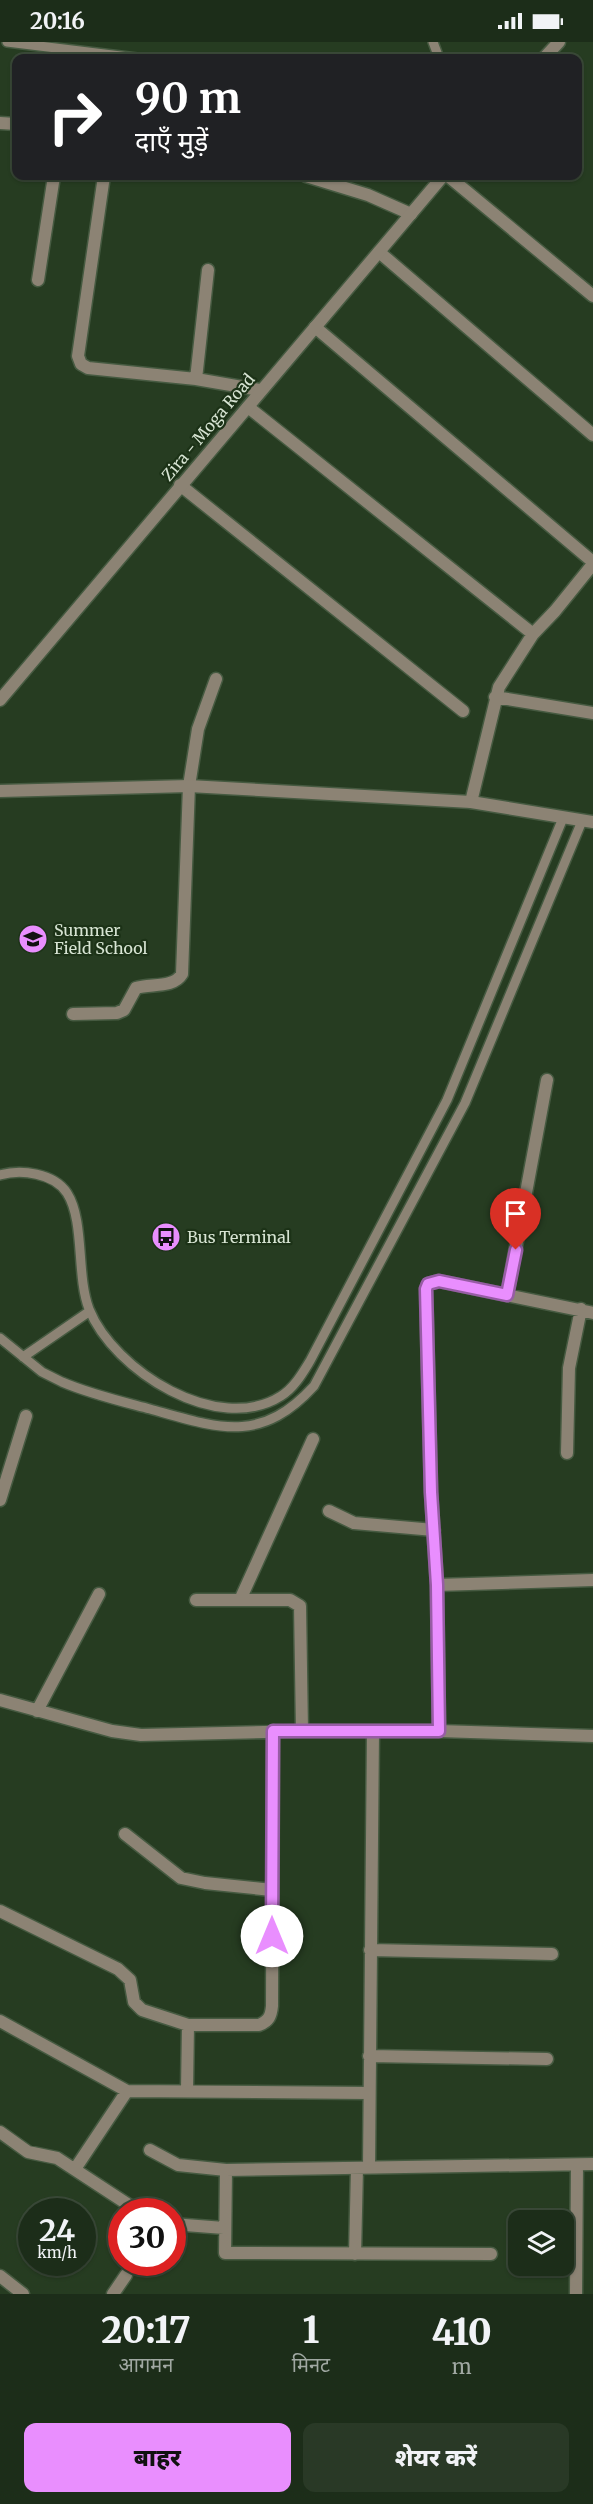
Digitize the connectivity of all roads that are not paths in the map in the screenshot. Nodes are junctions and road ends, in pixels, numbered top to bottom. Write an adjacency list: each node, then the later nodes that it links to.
1 (7, 42): 3 (lane)
2 (559, 42): 4 (street)
3 (104, 54)
4 (548, 54)
5 (53, 180): 13 (street)
6 (103, 180): 16 (street)
7 (319, 180): 10 (street)
8 (442, 180): 10 (street, Zira - Moga Road)
9 (451, 180): 14 (street)
10 (411, 214): 11 (street, Zira - Moga Road)
11 (379, 252): 15 (street, Zira - Moga Road); 19 (street)
12 (208, 270): 16 (street)
13 (38, 280)
14 (593, 296)
15 (315, 327): 17 (street, Zira - Moga Road); 21 (street)
16 (196, 379): 17 (street)
17 (260, 390): 18 (street, Zira - Moga Road)
18 (248, 407): 20 (street, Zira - Moga Road); 22 (street)
19 (593, 435)
20 (180, 485): 25 (street, Zira - Moga Road); 26 (street)
21 (593, 563): 22 (street)
22 (533, 633): 24 (street)
23 (216, 679): 28 (street)
24 (495, 697): 27 (street); 30 (street)
25 (0, 700)
26 (463, 711)
27 (593, 713)
28 (189, 786): 29 (street); 30 (street); 33 (street)
29 (0, 791)
30 (471, 802): 31 (street)
31 (563, 818): 32 (street); 37 (lane)
32 (588, 821): 40 (lane)
33 (73, 1014)
34 (547, 1080): 36 (street)
35 (0, 1175): 37 (lane)
36 (507, 1295): 38 (street); 46 (street)
37 (90, 1311): 40 (lane)
38 (587, 1311): 43 (street)
39 (0, 1338): 40 (lane)
40 (23, 1357)
41 (26, 1416): 44 (street)
42 (313, 1439): 51 (street)
43 (567, 1453)
44 (0, 1500)
45 (329, 1511): 46 (street)
46 (434, 1530): 48 (street)
47 (593, 1580): 48 (street)
48 (437, 1585): 57 (street)
49 (99, 1594): 53 (street)
50 (196, 1600): 51 (street)
51 (240, 1600): 55 (street)
52 (0, 1700): 53 (street)
53 (37, 1711): 54 (street)
54 (273, 1731): 55 (street); 60 (street)
55 (302, 1731): 56 (street)
56 (373, 1731): 57 (street); 62 (street)
57 (439, 1731): 58 (street)
58 (593, 1736)
59 (125, 1834): 60 (street)
60 (272, 1890): 65 (street)
61 (0, 1911): 65 (street)
62 (370, 1950): 63 (street); 66 (street)
63 (552, 1954)
64 (0, 2021): 69 (street)
65 (189, 2025): 68 (street)
66 (369, 2056): 67 (street); 70 (street)
67 (547, 2059)
68 (187, 2090): 69 (street); 70 (street)
69 (127, 2091): 76 (street)
70 (368, 2093): 75 (street)
71 (0, 2132): 76 (street)
72 (150, 2150): 77 (street)
73 (593, 2164): 74 (street)
74 (577, 2165): 75 (street); 87 (street)
75 (363, 2168): 77 (street); 81 (street)
76 (75, 2169): 78 (street)
77 (226, 2170): 80 (street)
78 (118, 2198)
79 (186, 2225): 80 (street)
80 (224, 2228): 81 (street)
81 (355, 2254): 82 (street)
82 (491, 2254)
83 (0, 2276): 85 (street)
84 (125, 2276): 86 (street)
85 (23, 2294)
86 (113, 2294)
87 (576, 2294)

